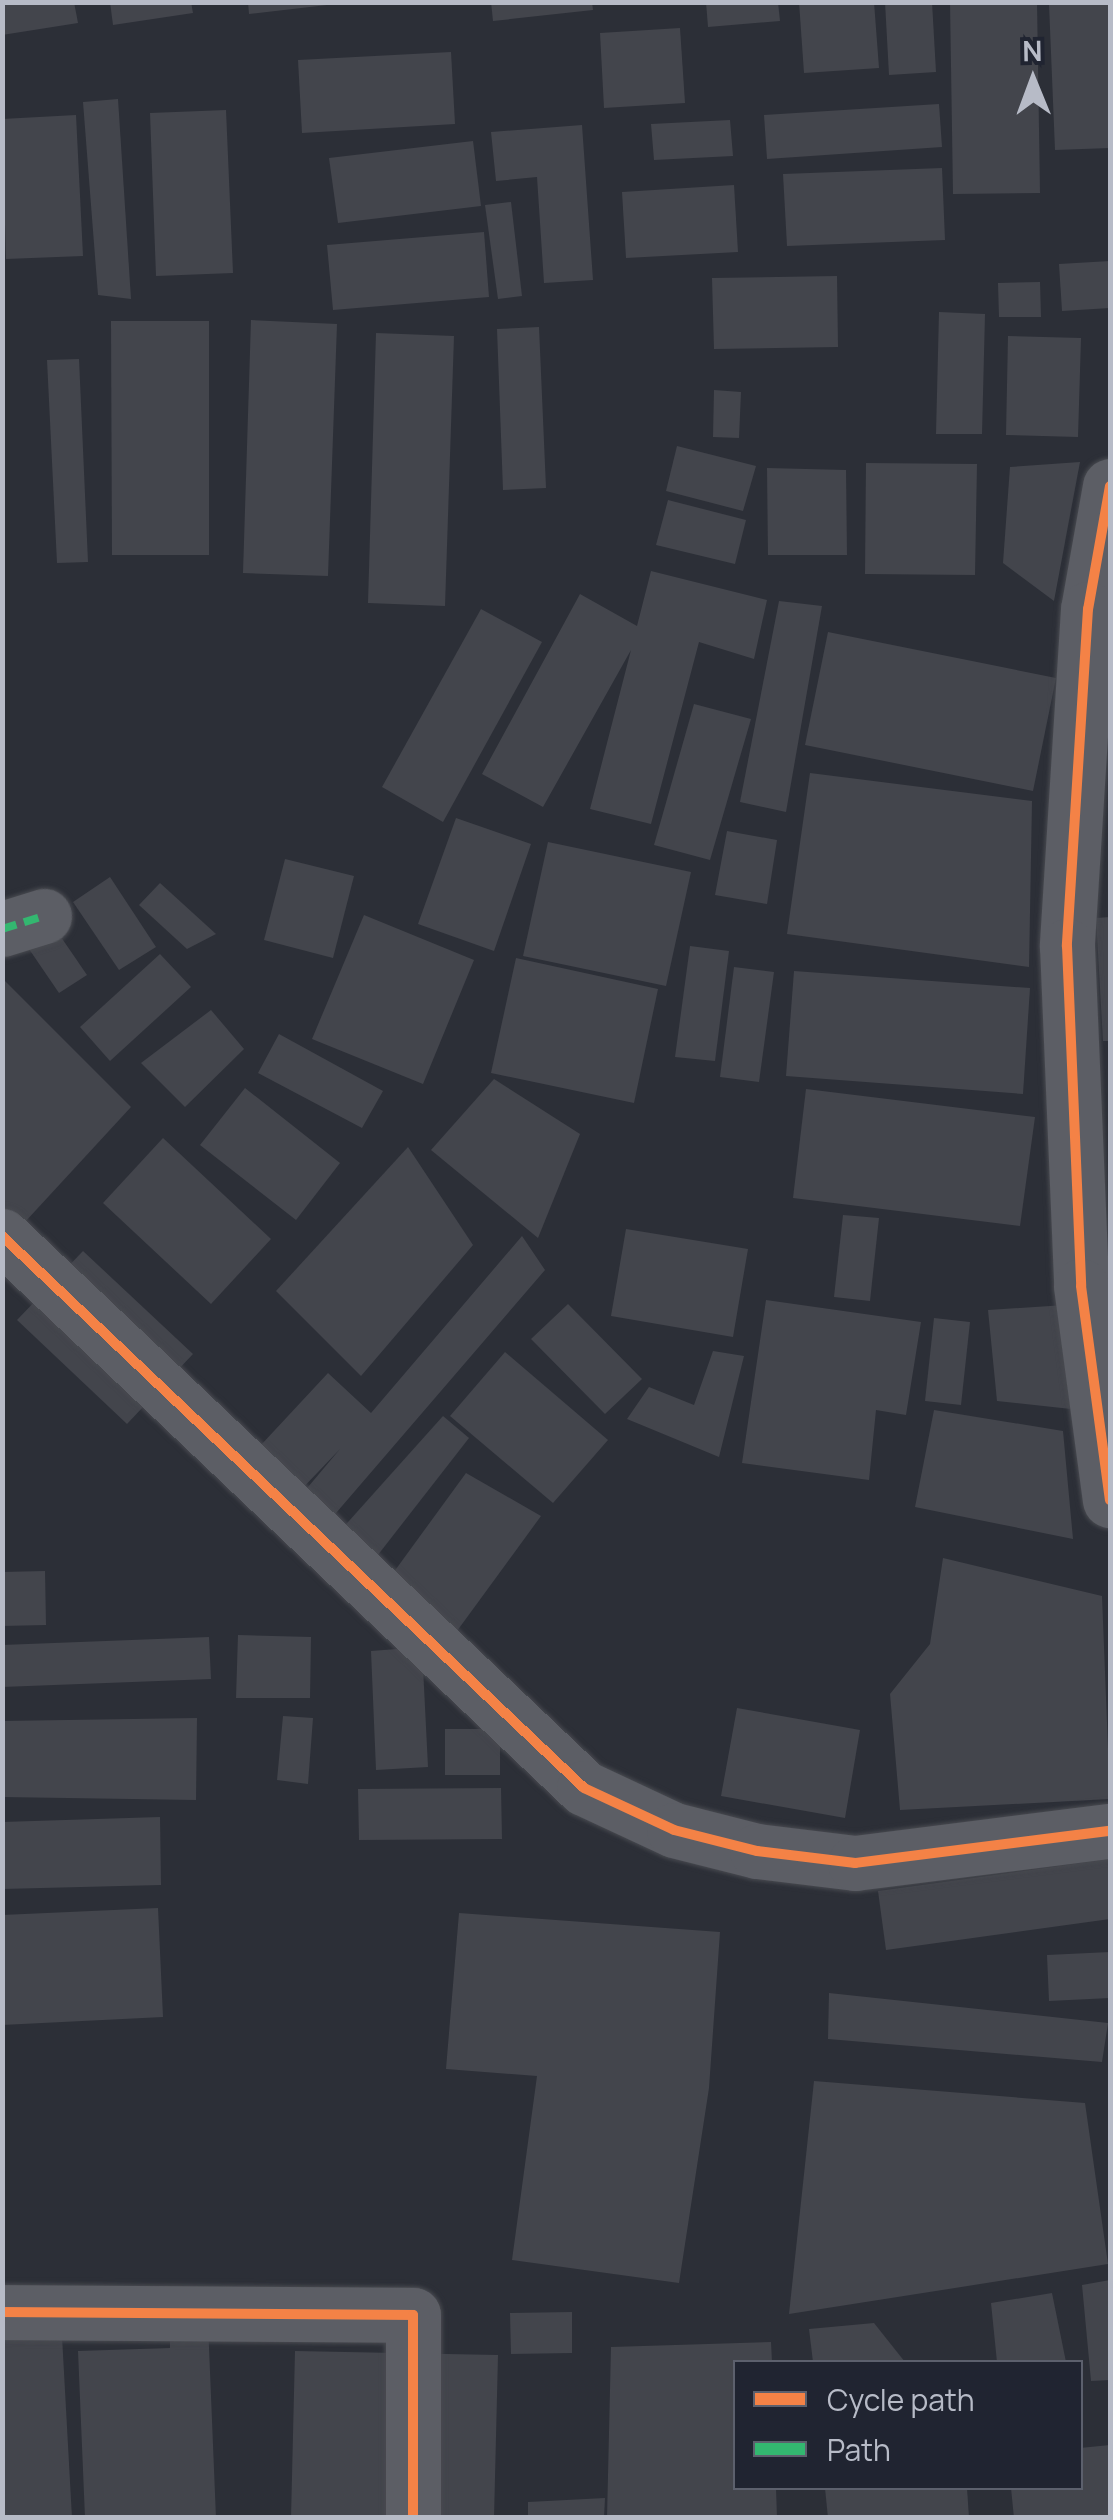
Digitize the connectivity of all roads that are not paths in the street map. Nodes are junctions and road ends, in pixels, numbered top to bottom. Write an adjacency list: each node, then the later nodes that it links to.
1 (1110, 486): 2 (street)
2 (1100, 609): 4 (street)
3 (2, 1236): 5 (street)
4 (1110, 1500)
5 (1110, 1831)
6 (2, 2312): 7 (street)
7 (413, 2518)

